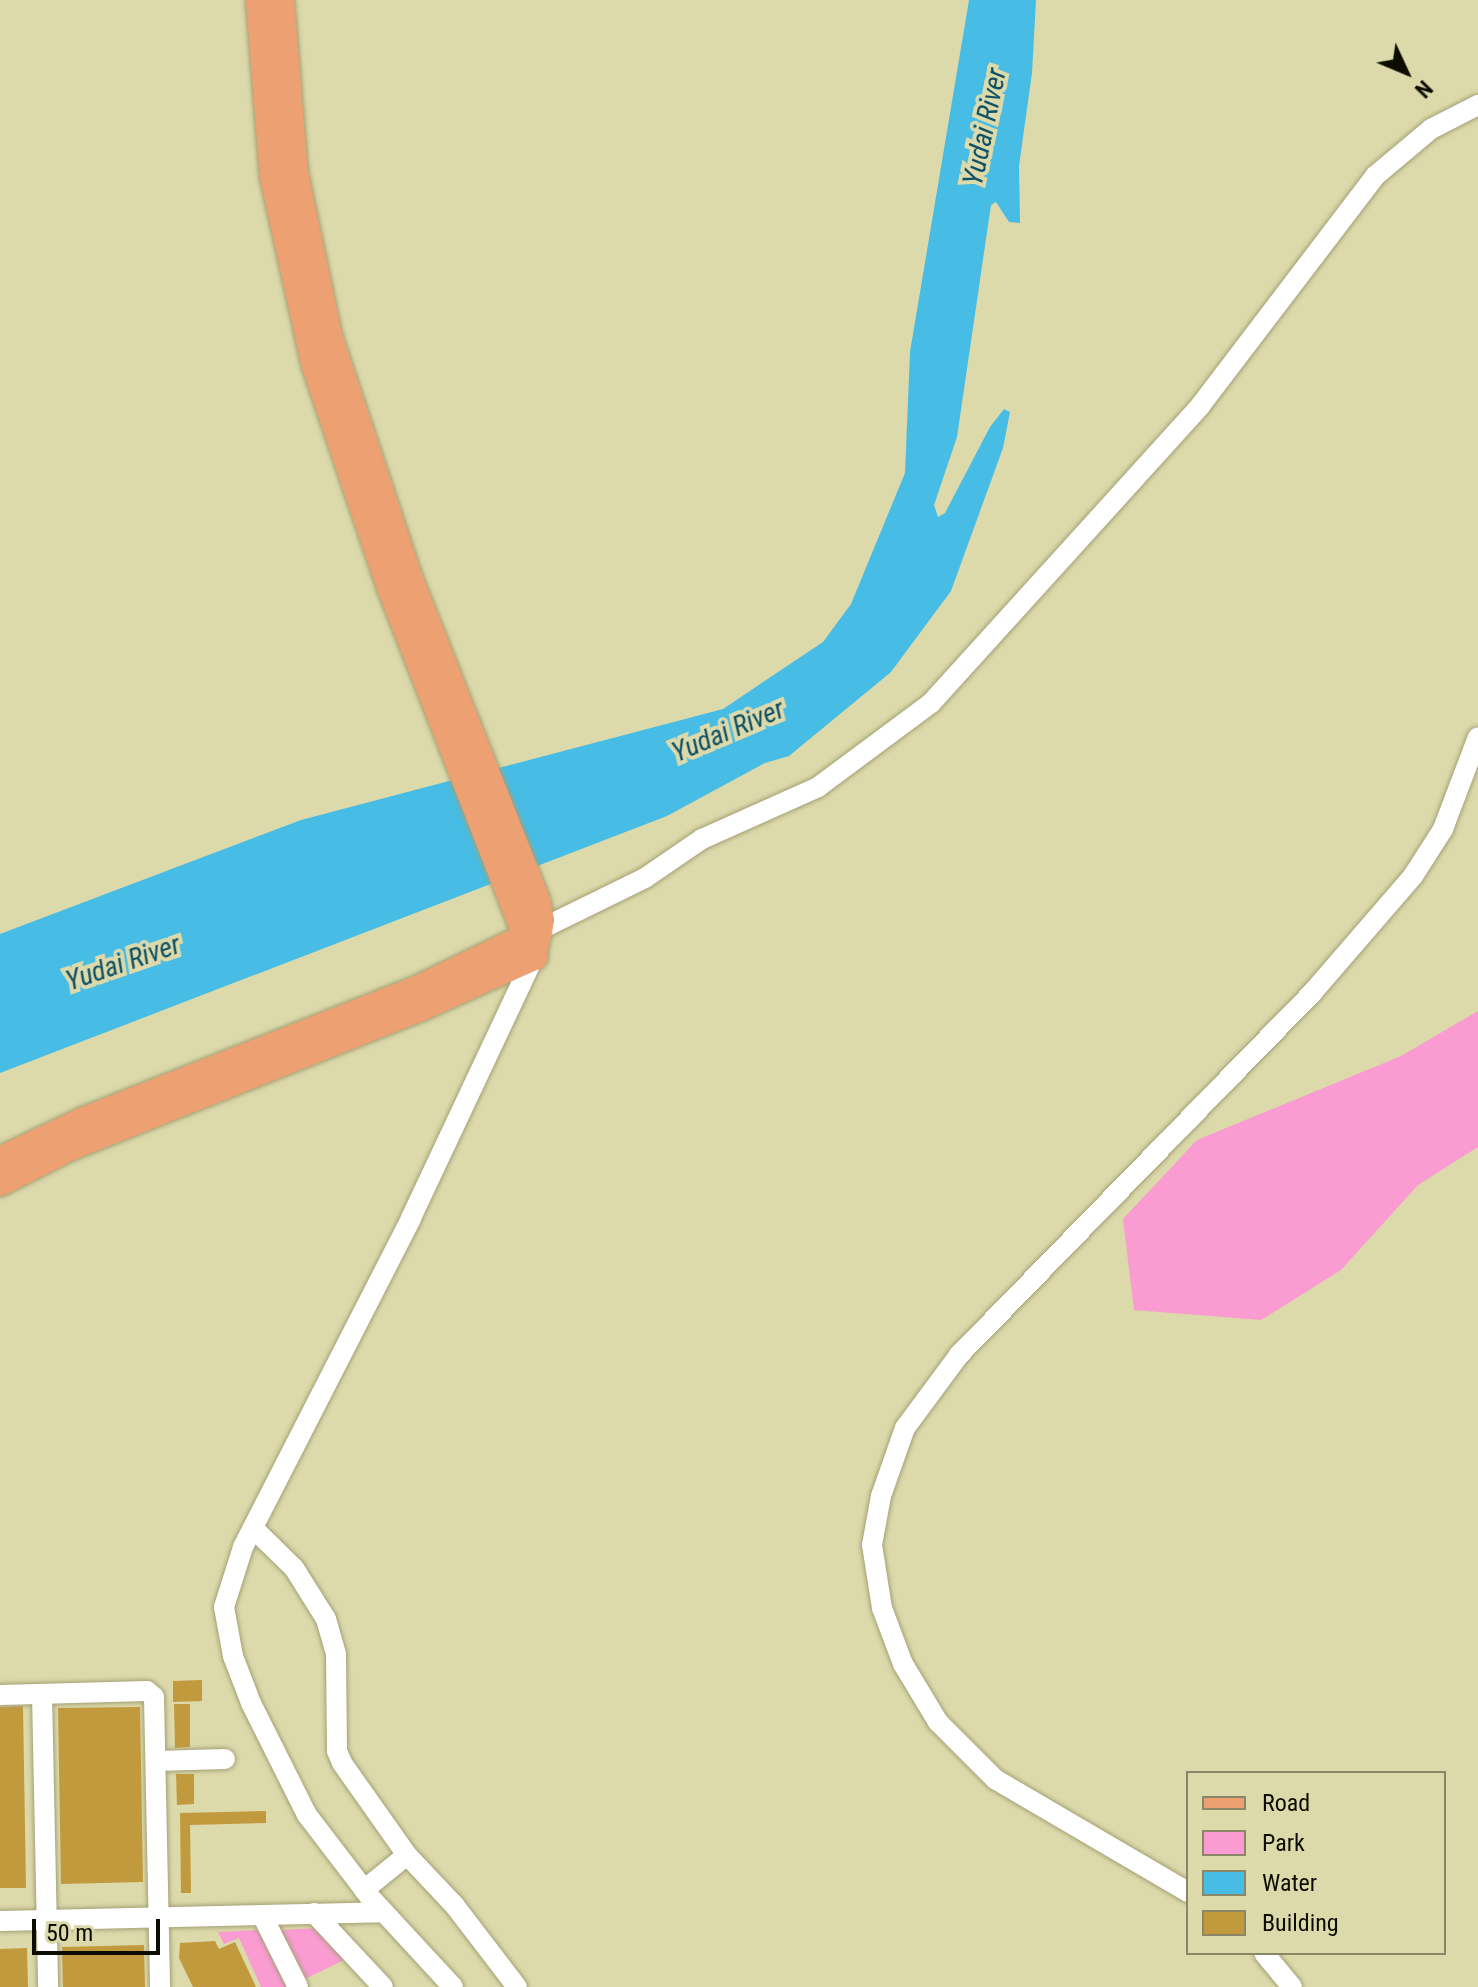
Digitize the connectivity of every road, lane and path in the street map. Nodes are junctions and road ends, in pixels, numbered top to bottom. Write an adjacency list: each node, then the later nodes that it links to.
1 (259, 0): 4 (main road)
2 (281, 0): 4 (main road)
3 (1478, 105): 6 (street)
4 (434, 670): 6 (main road)
5 (1478, 737): 16 (street)
6 (533, 941): 7 (main road); 8 (main road); 9 (street)
7 (0, 1160)
8 (0, 1183)
9 (253, 1528): 14 (street); 15 (street)
10 (42, 1694): 11 (street); 13 (street); 21 (street)
11 (0, 1695)
12 (225, 1759): 13 (street)
13 (156, 1761): 20 (street)
14 (407, 1855): 15 (street); 29 (street)
15 (364, 1890): 17 (street)
16 (1186, 1891)
17 (384, 1912): 18 (street); 28 (street)
18 (314, 1913): 19 (street); 27 (street)
19 (262, 1915): 20 (street); 26 (street)
20 (158, 1917): 21 (street); 25 (street)
21 (46, 1920): 22 (street); 24 (street)
22 (0, 1921)
23 (1266, 1955): 30 (street)
24 (48, 1987)
25 (160, 1987)
26 (298, 1987)
27 (383, 1987)
28 (453, 1987)
29 (517, 1987)
30 (1292, 1987)

